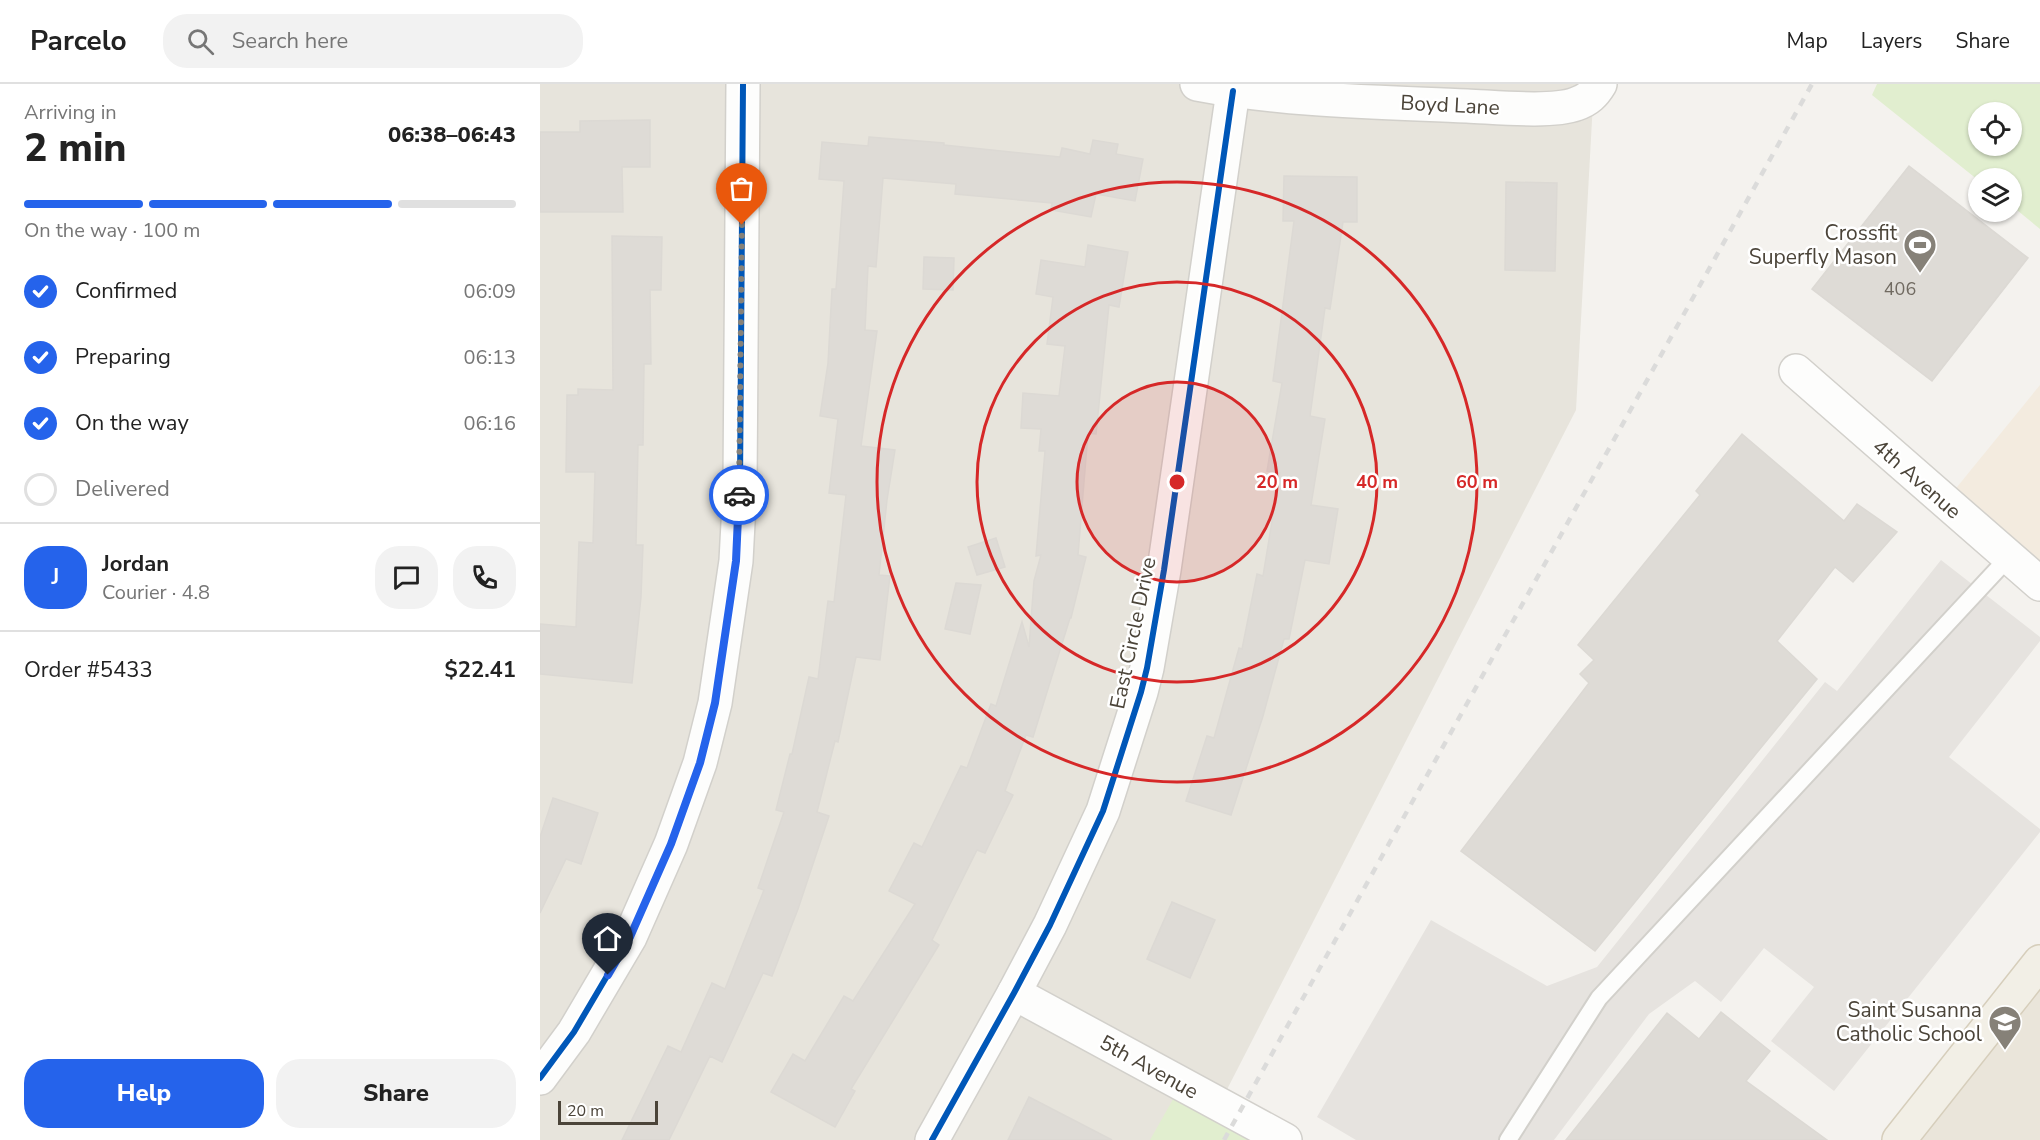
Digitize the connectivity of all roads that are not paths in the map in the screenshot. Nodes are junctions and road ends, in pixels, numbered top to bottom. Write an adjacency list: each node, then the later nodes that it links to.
1 (742, 84): 10 (street)
2 (1197, 84): 4 (street, Boyd Lane)
3 (1596, 90): 4 (street, Boyd Lane)
4 (1233, 91): 9 (street, East Circle Drive)
5 (1796, 371): 6 (street, 4th Avenue)
6 (2008, 558): 7 (street, 4th Avenue); 13 (lane)
7 (2040, 584)
8 (2040, 962): 14 (main road)
9 (1014, 993): 11 (street, East Circle Drive); 12 (street, 5th Avenue)
10 (540, 1078)
11 (932, 1140)
12 (1285, 1140)
13 (1508, 1140)
14 (1899, 1140)

